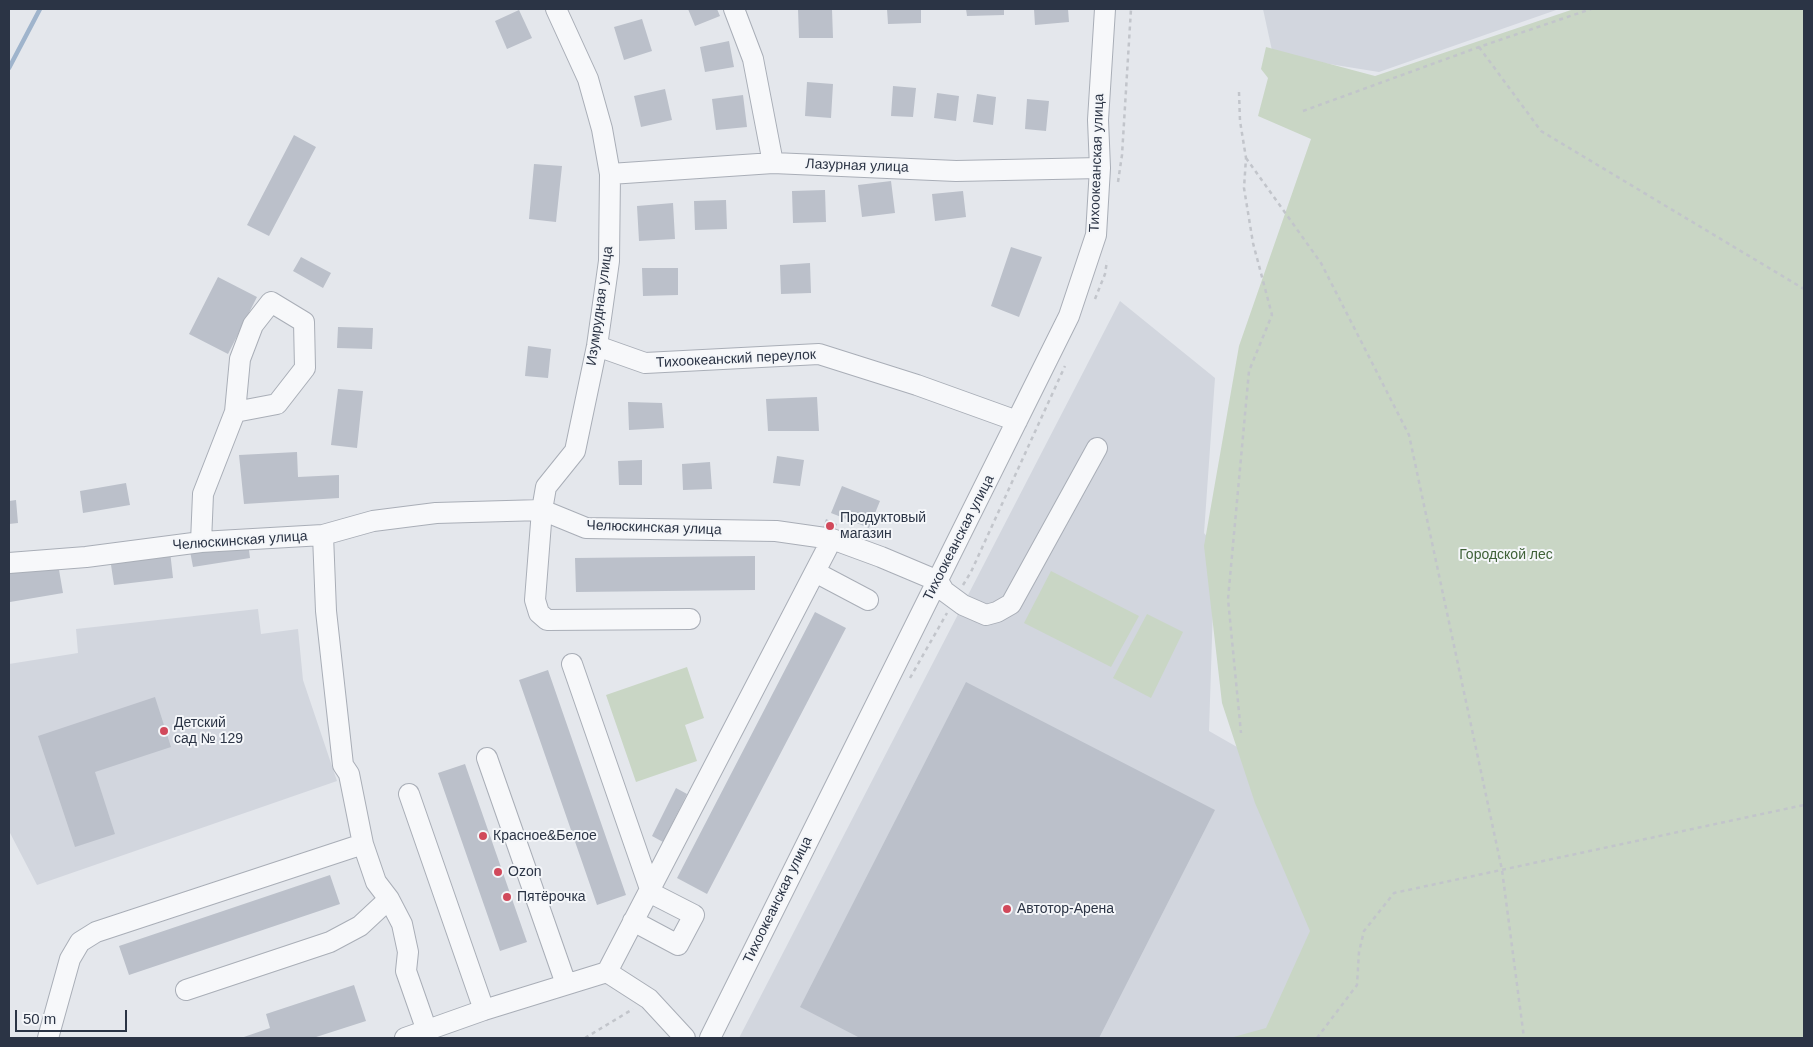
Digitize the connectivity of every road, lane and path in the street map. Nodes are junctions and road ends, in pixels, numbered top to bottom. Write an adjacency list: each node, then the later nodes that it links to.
1 (556, 9): 11 (street, Изумрудная улица)
2 (734, 9): 9 (street)
3 (1105, 9): 10 (street, Тихоокеанская улица)
4 (1591, 9): 5 (path)
5 (1479, 46): 7 (path); 12 (path)
6 (1239, 92): 8 (path)
7 (1303, 111)
8 (1246, 158): 27 (path); 32 (path)
9 (773, 163): 10 (street, Лазурная улица); 11 (street, Лазурная улица)
10 (1100, 168): 15 (street, Тихоокеанская улица)
11 (610, 174): 13 (street, Изумрудная улица)
12 (1804, 289)
13 (597, 346): 15 (street, Тихоокеанский переулок); 17 (street, Изумрудная улица)
14 (235, 412): 14 (street); 20 (street)
15 (1017, 421): 23 (street, Тихоокеанская улица)
16 (1097, 448): 23 (street)
17 (542, 510): 18 (street, Челюскинская улица); 19 (street, Челюскинская улица); 25 (street, Изумрудная улица)
18 (323, 536): 20 (street, Челюскинская улица); 31 (street)
19 (832, 539): 22 (street); 23 (street, Челюскинская улица)
20 (201, 542): 21 (street, Челюскинская улица)
21 (9, 563)
22 (815, 572): 24 (street); 33 (street)
23 (938, 581): 46 (street, Тихоокеанская улица)
24 (868, 600)
25 (690, 619)
26 (572, 664): 33 (street)
27 (1240, 733)
28 (488, 758): 37 (street)
29 (409, 794): 40 (street)
30 (1804, 805): 32 (path)
31 (363, 844): 34 (street); 42 (street)
32 (1502, 870): 47 (path); 48 (path)
33 (649, 890): 35 (street); 35 (street)
34 (390, 899): 38 (street); 41 (street)
35 (633, 921): 36 (street)
36 (607, 972): 37 (street); 39 (street)
37 (566, 984): 40 (street)
38 (186, 990)
39 (649, 999): 44 (path); 45 (street)
40 (484, 1010): 41 (street)
41 (427, 1031): 43 (street)
42 (48, 1038)
43 (405, 1038)
44 (585, 1038)
45 (685, 1038)
46 (710, 1038)
47 (1317, 1038)
48 (1524, 1038)

